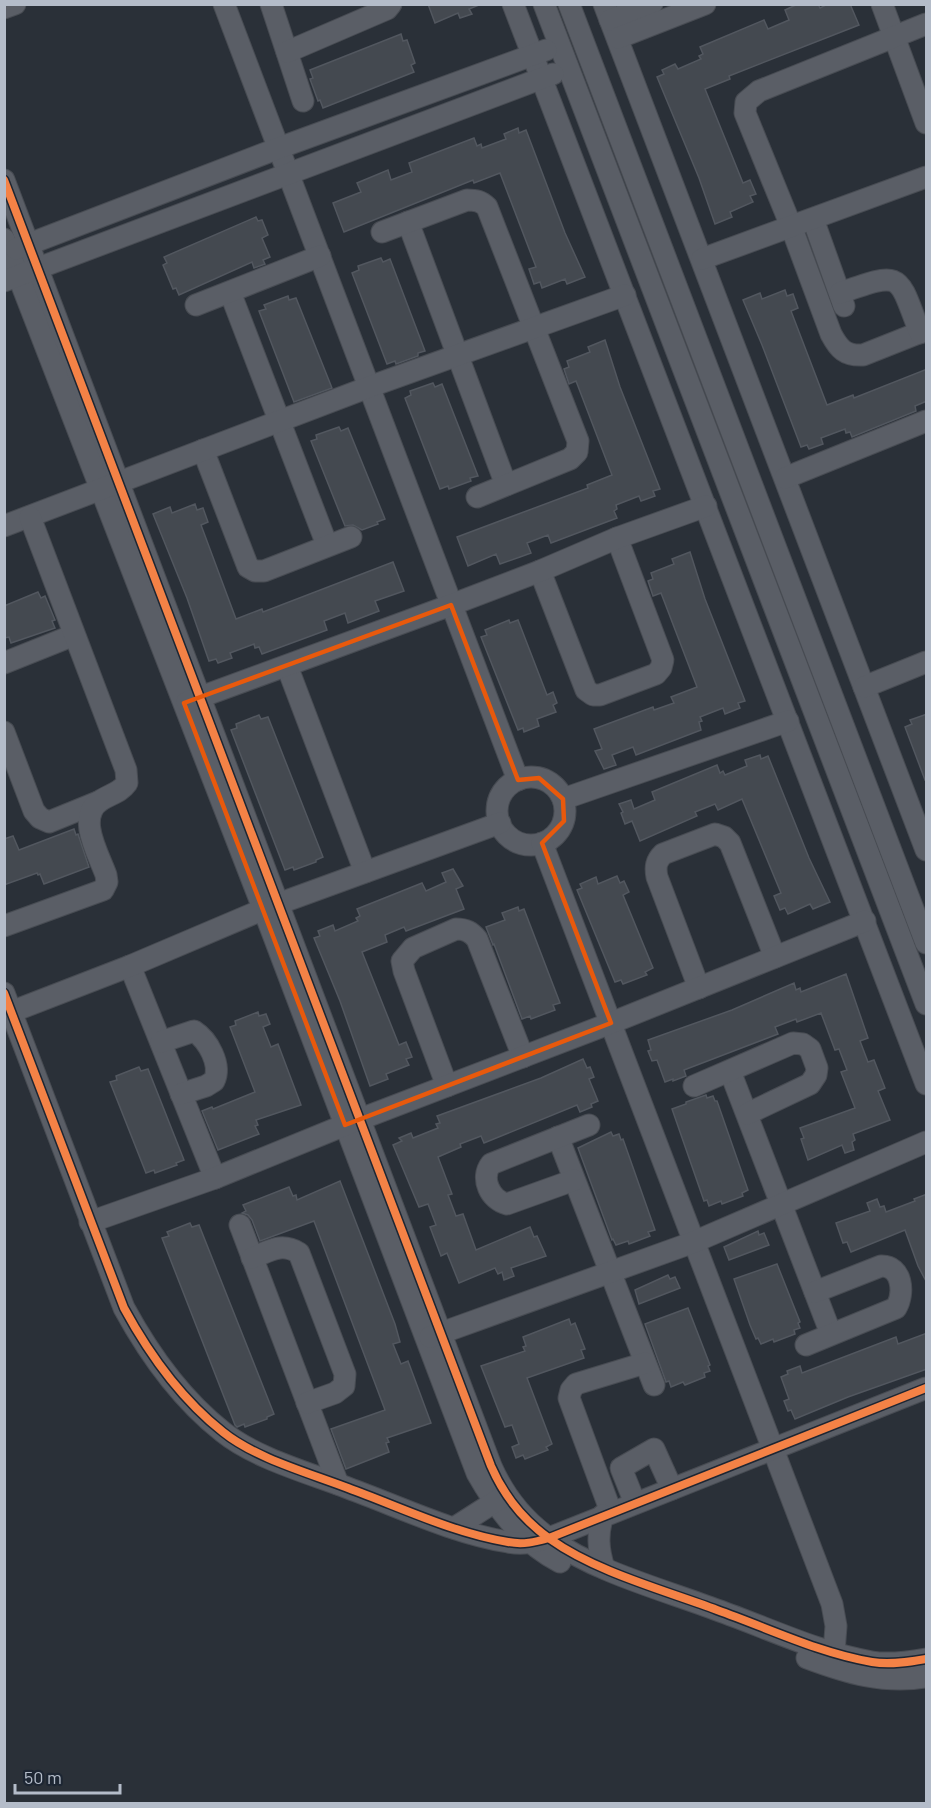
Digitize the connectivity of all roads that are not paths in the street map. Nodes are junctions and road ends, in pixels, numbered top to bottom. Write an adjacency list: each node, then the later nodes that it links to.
1 (15, 4): 11 (street)
2 (225, 4): 23 (street)
3 (390, 4): 17 (street)
4 (513, 4): 18 (street)
5 (544, 4): 15 (street)
6 (569, 4): 16 (street)
7 (652, 4): 12 (street)
8 (705, 4): 12 (street)
9 (882, 4): 14 (street)
10 (273, 5): 17 (street)
11 (4, 8)
12 (610, 21): 33 (street)
13 (927, 24): 14 (street)
14 (893, 38): 22 (street); 29 (street)
15 (560, 45): 16 (street); 18 (street); 19 (street)
16 (587, 50): 19 (street); 76 (street)
17 (286, 52): 21 (street)
18 (533, 55): 20 (street); 23 (street)
19 (569, 68): 20 (street); 81 (street)
20 (542, 78): 24 (street); 37 (street)
21 (303, 100)
22 (927, 123)
23 (279, 148): 24 (street); 31 (street)
24 (288, 173): 32 (street); 34 (street)
25 (927, 177): 27 (street)
26 (4, 180): 31 (street)
27 (813, 219): 29 (street); 40 (street)
28 (408, 222): 30 (street); 39 (street); 41 (street)
29 (791, 226): 33 (street); 40 (street)
30 (382, 232)
31 (12, 247): 34 (street); 35 (street)
32 (320, 256): 36 (street); 42 (street)
33 (702, 259): 46 (street)
34 (38, 267): 35 (street); 48 (street)
35 (11, 278): 48 (street)
36 (230, 292): 38 (street); 43 (street)
37 (625, 295): 39 (street); 50 (street)
38 (196, 304)
39 (534, 328): 41 (street); 47 (street)
40 (923, 331)
41 (457, 355): 42 (street); 47 (street)
42 (369, 387): 43 (street); 57 (street)
43 (279, 421): 45 (street); 55 (street)
44 (927, 421): 46 (street)
45 (203, 450): 48 (street); 55 (street)
46 (784, 478): 62 (street)
47 (506, 485): 49 (street)
48 (110, 486): 51 (street); 63 (street)
49 (477, 497)
50 (706, 506): 54 (street); 64 (street)
51 (30, 517): 52 (street); 58 (street)
52 (4, 526)
53 (351, 537): 55 (street)
54 (617, 538): 56 (street); 56 (street)
55 (327, 545)
56 (540, 571): 57 (street)
57 (451, 605): 61 (street); 66 (street)
58 (74, 635): 60 (street); 68 (street)
59 (927, 662): 62 (street)
60 (4, 663)
61 (287, 666): 63 (street); 72 (street)
62 (864, 687): 71 (street)
63 (191, 700): 73 (street)
64 (788, 721): 67 (street); 74 (street)
65 (4, 732): 68 (street)
66 (518, 780): 67 (street); 69 (street)
67 (563, 799): 70 (street)
68 (99, 802): 75 (street)
69 (500, 823): 70 (street); 72 (street)
70 (542, 843): 82 (street)
71 (927, 850)
72 (365, 872): 73 (street)
73 (271, 907): 78 (street); 91 (street)
74 (865, 921): 77 (street); 86 (street)
75 (4, 926)
76 (927, 943)
77 (775, 957): 79 (street); 79 (street)
78 (130, 966): 80 (street); 83 (street)
79 (699, 987): 82 (street)
80 (8, 1003): 98 (street)
81 (927, 1004)
82 (610, 1023): 84 (street); 100 (street)
83 (161, 1042): 89 (street); 89 (street)
84 (523, 1057): 87 (street); 87 (street)
85 (730, 1071): 88 (street); 90 (street); 90 (street)
86 (927, 1084)
87 (447, 1086): 91 (street)
88 (694, 1086)
89 (181, 1094): 95 (street)
90 (747, 1114): 97 (street)
91 (353, 1122): 95 (street); 105 (street)
92 (589, 1125): 93 (street)
93 (558, 1137): 96 (street); 96 (street)
94 (927, 1142): 97 (street)
95 (215, 1178): 98 (street)
96 (574, 1180): 102 (street)
97 (782, 1205): 100 (street); 103 (street)
98 (90, 1222): 113 (street)
99 (240, 1226): 101 (street)
100 (694, 1242): 102 (street); 111 (street)
101 (252, 1258): 110 (street); 110 (street)
102 (611, 1272): 105 (street); 107 (street)
103 (815, 1292): 104 (street); 104 (street)
104 (831, 1334): 106 (street)
105 (434, 1336): 112 (street); 115 (street)
106 (806, 1345)
107 (645, 1362): 108 (street); 118 (street)
108 (654, 1385)
109 (927, 1388): 111 (street)
110 (307, 1403): 113 (street)
111 (773, 1449): 114 (street); 123 (street)
112 (477, 1473): 115 (street); 117 (street)
113 (338, 1484): 119 (street)
114 (672, 1489): 116 (street); 116 (street)
115 (500, 1499): 117 (street); 120 (street)
116 (635, 1503): 118 (street)
117 (476, 1514): 119 (street)
118 (608, 1514): 120 (street); 121 (street)
119 (454, 1528): 120 (street)
120 (540, 1541): 121 (street); 123 (street)
121 (604, 1568): 123 (street)
122 (927, 1659): 123 (street)
123 (834, 1661): 124 (street)
124 (927, 1677)

